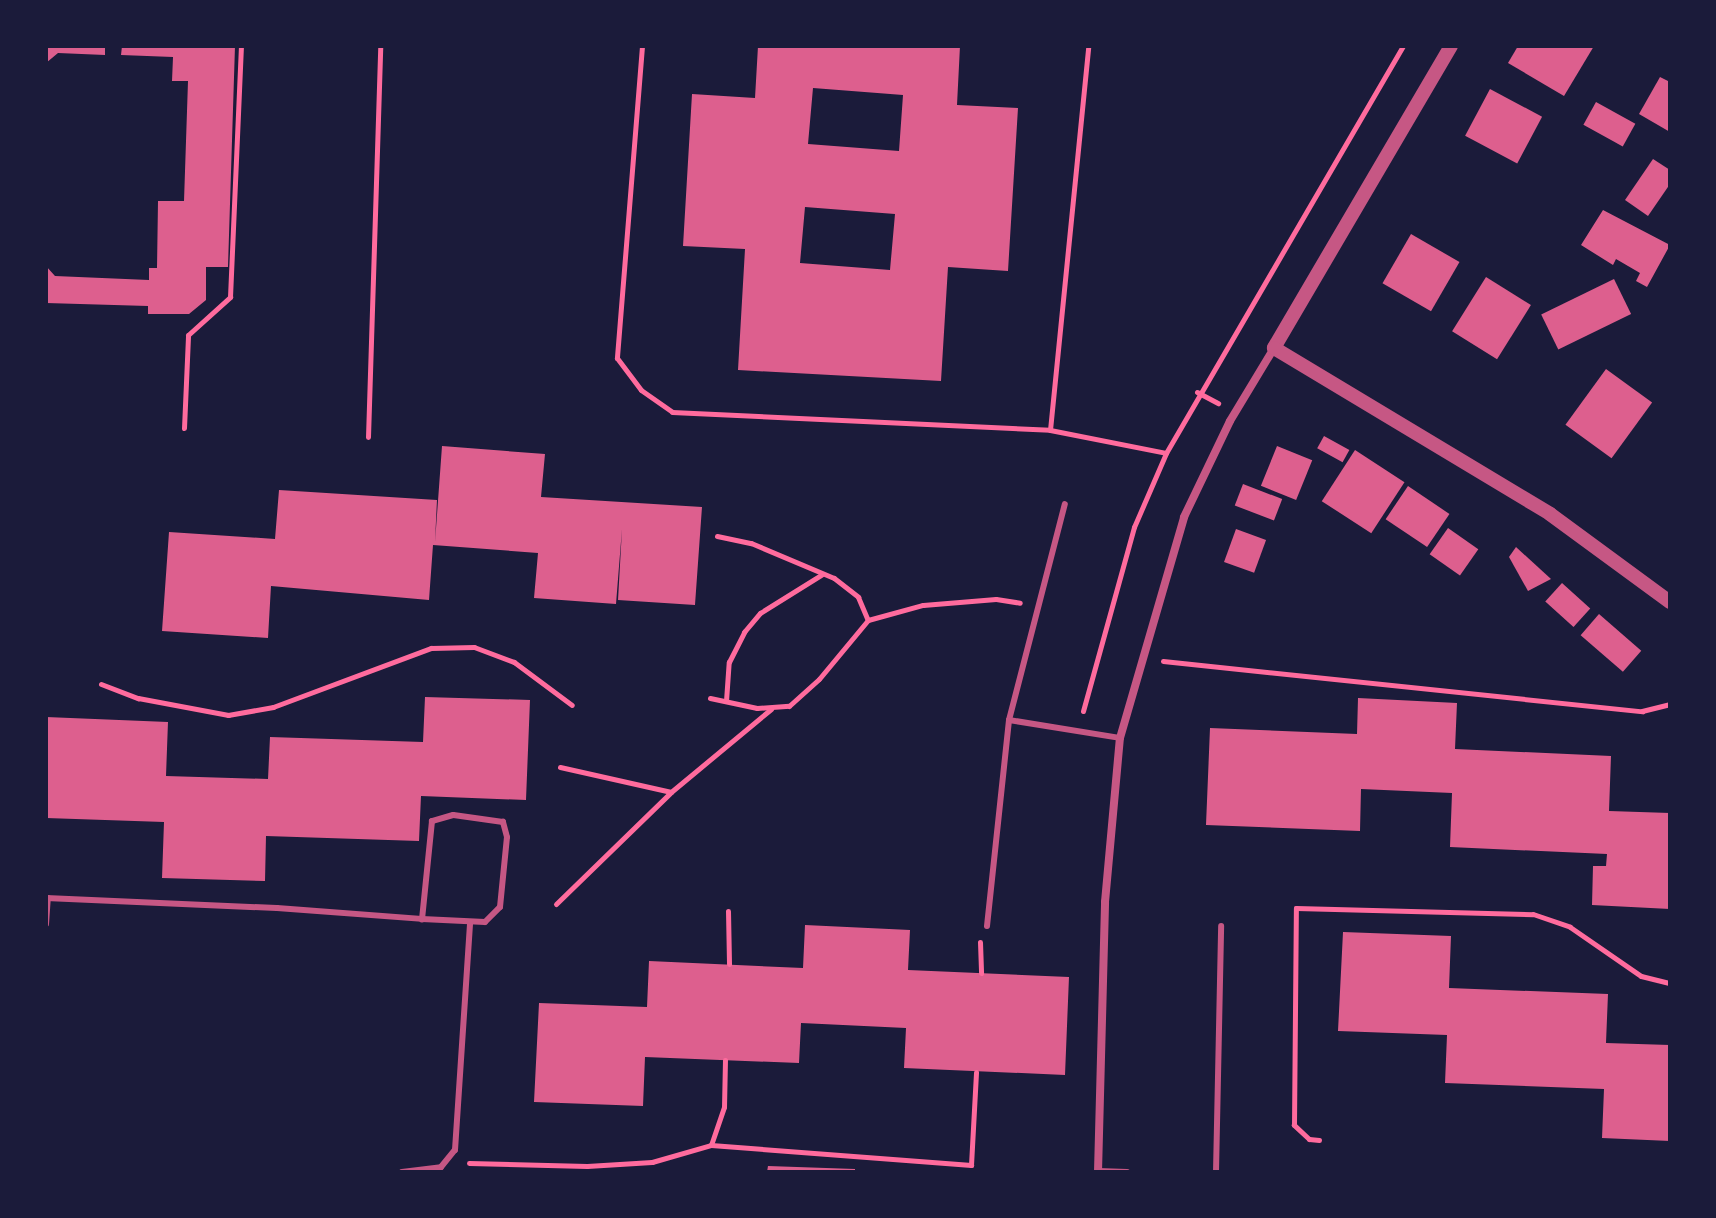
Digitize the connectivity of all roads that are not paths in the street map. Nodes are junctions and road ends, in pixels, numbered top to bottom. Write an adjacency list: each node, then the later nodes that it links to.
1 (1451, 46): 2 (street)
2 (1274, 348): 4 (street); 6 (street)
3 (1065, 504): 5 (lane)
4 (1670, 602)
5 (1009, 720): 6 (lane); 11 (lane)
6 (1120, 738): 13 (street)
7 (47, 898): 8 (lane); 10 (lane)
8 (422, 919): 9 (lane); 9 (lane)
9 (470, 922): 14 (lane)
10 (46, 924)
11 (984, 926)
12 (1221, 926): 16 (lane)
13 (1098, 1171): 15 (lane)
14 (402, 1172)
15 (1127, 1172)
16 (1216, 1172)

